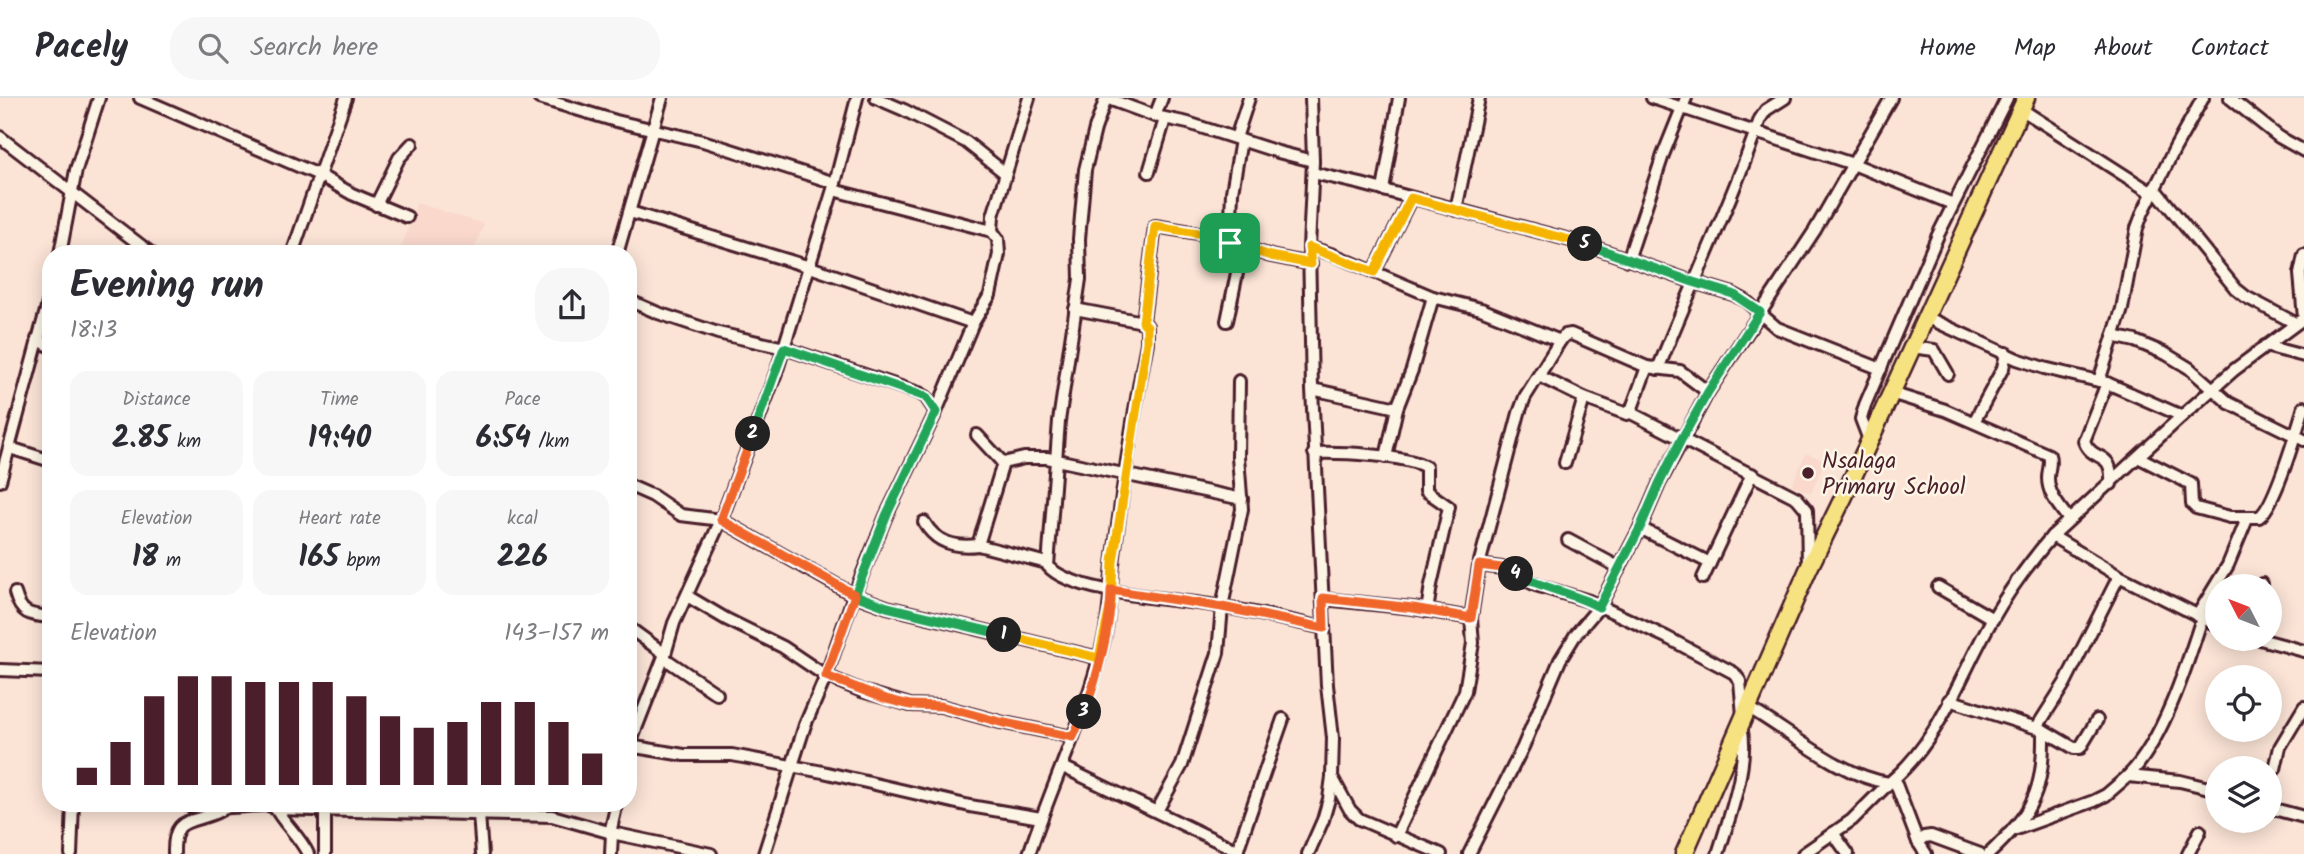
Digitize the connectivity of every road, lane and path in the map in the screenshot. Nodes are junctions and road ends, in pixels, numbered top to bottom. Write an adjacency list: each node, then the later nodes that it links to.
1 (99, 98): 39 (street)
2 (140, 98): 35 (street)
3 (346, 98): 35 (street)
4 (539, 98): 24 (street)
5 (662, 98): 24 (street)
6 (857, 98): 36 (street)
7 (876, 98): 33 (street)
8 (1028, 98): 33 (street)
9 (1106, 98): 23 (street); 61 (street)
10 (1162, 98): 23 (street)
11 (1249, 98): 27 (street)
12 (1311, 98): 30 (street)
13 (1399, 98): 37 (street)
14 (1479, 98): 43 (street)
15 (1652, 98): 21 (street)
16 (1784, 98): 25 (street)
17 (1891, 98): 31 (street)
18 (2007, 98): 41 (street)
19 (2203, 98): 38 (street)
20 (2230, 98): 29 (street)
21 (1683, 103): 25 (street); 54 (street)
22 (2023, 103): 38 (street); 63 (highway)
23 (1160, 117): 27 (street); 32 (street)
24 (654, 129): 36 (street); 44 (street)
25 (1756, 132): 31 (street); 58 (street)
26 (0, 137): 39 (street)
27 (1238, 139): 30 (street); 47 (street)
28 (412, 144): 42 (street)
29 (2304, 151)
30 (1313, 161): 34 (street)
31 (1853, 164): 41 (street); 62 (street)
32 (1149, 172)
33 (1005, 173): 46 (street)
34 (1313, 173): 37 (street); 52 (street)
35 (319, 175): 42 (street); 50 (street)
36 (834, 187): 46 (street); 56 (street)
37 (1383, 190): 40 (street)
38 (2153, 191): 64 (street); 69 (street)
39 (72, 193): 48 (street); 49 (street)
40 (1411, 198): 43 (street); 57 (street)
41 (1953, 204): 79 (street)
42 (376, 205): 45 (street)
43 (1457, 210): 54 (street)
44 (630, 212): 51 (street); 56 (street)
45 (407, 217)
46 (992, 231): 68 (street)
47 (1230, 243): 55 (street); 65 (street); 67 (street)
48 (62, 245)
49 (140, 245)
50 (295, 245)
51 (620, 245)
52 (1309, 247): 55 (street); 57 (street)
53 (2304, 256): 64 (street)
54 (1629, 260): 58 (street)
55 (1311, 264): 85 (street)
56 (810, 267): 68 (street); 75 (street)
57 (1374, 272): 59 (street)
58 (1693, 282): 62 (street); 78 (street)
59 (1433, 297): 71 (street); 90 (street)
60 (637, 304): 75 (street)
61 (1075, 309): 67 (street); 106 (street)
62 (1760, 312): 79 (street); 86 (street)
63 (1926, 317): 74 (highway); 76 (street)
64 (2301, 320): 73 (street)
65 (1227, 321)
66 (42, 322): 70 (street)
67 (1143, 322): 109 (street)
68 (973, 323): 91 (street)
69 (2113, 336): 83 (street); 84 (street)
70 (37, 339): 72 (street); 96 (street)
71 (1560, 341): 78 (street); 81 (street)
72 (42, 342)
73 (2265, 346): 77 (street); 84 (street)
74 (1911, 347): 80 (street); 87 (highway)
75 (784, 348): 91 (street); 116 (street)
76 (2006, 353): 83 (street); 94 (street)
77 (2304, 356)
78 (1653, 368): 86 (street); 92 (street)
79 (1881, 369): 100 (street)
80 (1948, 374)
81 (1539, 376): 88 (street); 125 (street)
82 (1239, 381): 114 (street)
83 (2103, 382): 93 (street); 112 (street)
84 (2213, 389): 93 (street); 98 (street)
85 (1311, 390): 90 (street); 102 (street)
86 (1708, 392): 99 (street)
87 (1891, 393): 94 (street); 100 (highway)
88 (1584, 398): 92 (street); 108 (street)
89 (2304, 407): 98 (street)
90 (1397, 408): 103 (street)
91 (936, 412): 133 (street)
92 (1629, 412): 99 (street)
93 (2182, 415): 104 (street)
94 (1974, 422): 117 (street)
95 (0, 431): 96 (street)
96 (12, 433): 101 (street)
97 (977, 435): 107 (street)
98 (2300, 438): 115 (street)
99 (1681, 440): 110 (street); 119 (street)
100 (1870, 440): 127 (highway)
101 (10, 448): 105 (street); 111 (street)
102 (1314, 453): 103 (street); 135 (street)
103 (1386, 457): 138 (street)
104 (2138, 457): 112 (street); 115 (street)
105 (42, 458)
106 (1058, 462): 107 (street); 109 (street); 123 (street)
107 (1003, 463): 122 (street)
108 (1564, 463)
109 (1126, 474): 114 (street); 131 (street)
110 (1752, 474): 124 (street); 127 (street)
111 (0, 481)
112 (2111, 484): 117 (street)
113 (637, 489): 116 (street)
114 (1242, 499): 136 (street)
115 (2247, 519): 140 (street)
116 (721, 520): 133 (street); 134 (street)
117 (2069, 520): 120 (street)
118 (924, 522): 122 (street)
119 (1640, 528): 124 (street); 126 (street)
120 (2052, 536): 128 (street); 142 (street)
121 (1567, 540): 126 (street)
122 (978, 545): 123 (street)
123 (1047, 563): 131 (street)
124 (1710, 564): 129 (street)
125 (1479, 565): 137 (street); 141 (street)
126 (1620, 568): 137 (street)
127 (1808, 570): 156 (highway)
128 (2119, 576): 140 (street); 160 (street)
129 (1703, 578)
130 (1938, 587): 142 (street)
131 (1111, 590): 136 (street); 149 (street)
132 (15, 593): 139 (street)
133 (855, 595): 149 (street); 152 (street)
134 (687, 596): 148 (street); 152 (street)
135 (1323, 598): 138 (street); 144 (street)
136 (1222, 607): 144 (street); 170 (street)
137 (1599, 607): 156 (street); 202 (street)
138 (1427, 611): 141 (street)
139 (42, 615)
140 (2199, 617): 143 (street); 166 (street)
141 (1471, 618): 187 (street)
142 (1993, 619): 154 (street)
143 (2205, 620)
144 (1324, 628): 167 (street)
145 (637, 634): 148 (street)
146 (2282, 645): 147 (street)
147 (2304, 651)
148 (664, 656): 153 (street); 159 (street)
149 (1099, 658): 161 (street)
150 (0, 670): 151 (street)
151 (42, 672)
152 (826, 676): 161 (street); 164 (street)
153 (717, 694)
154 (1949, 700): 160 (street); 168 (street)
155 (2304, 706): 163 (street)
156 (1744, 718): 168 (street); 203 (highway); 204 (street)
157 (1283, 719): 190 (street)
158 (2097, 720): 160 (street)
159 (637, 726)
160 (2040, 729): 183 (street)
161 (1073, 737): 165 (street)
162 (637, 748): 164 (street)
163 (2278, 756)
164 (790, 767): 182 (street); 198 (street)
165 (1063, 767): 170 (street); 182 (street)
166 (2129, 776): 169 (street); 183 (street)
167 (1332, 777): 187 (street); 200 (street)
168 (1892, 781): 185 (street); 188 (street)
169 (2205, 787)
170 (1157, 811): 190 (street)
171 (2282, 811): 181 (street)
172 (73, 812): 191 (street)
173 (218, 812): 192 (street)
174 (275, 812): 193 (street)
175 (326, 812): 194 (street)
176 (463, 812): 180 (street)
177 (494, 812): 180 (street)
178 (533, 812): 186 (street)
179 (615, 812): 186 (street)
180 (479, 814): 195 (street)
181 (2304, 817)
182 (1041, 818): 199 (street)
183 (2015, 829): 209 (street)
184 (2200, 831): 210 (street)
185 (1833, 832): 205 (street); 206 (street)
186 (611, 833): 189 (street); 196 (street)
187 (1396, 836): 201 (street)
188 (1918, 842): 207 (street); 208 (street)
189 (673, 850): 197 (street)
190 (1237, 852)
191 (71, 854)
192 (174, 854)
193 (307, 854)
194 (325, 854)
195 (482, 854)
196 (611, 854)
197 (710, 854)
198 (764, 854)
199 (1029, 854)
200 (1308, 854)
201 (1441, 854)
202 (1469, 854)
203 (1684, 854)
204 (1718, 854)
205 (1802, 854)
206 (1848, 854)
207 (1926, 854)
208 (1980, 854)
209 (1989, 854)
210 (2188, 854)

